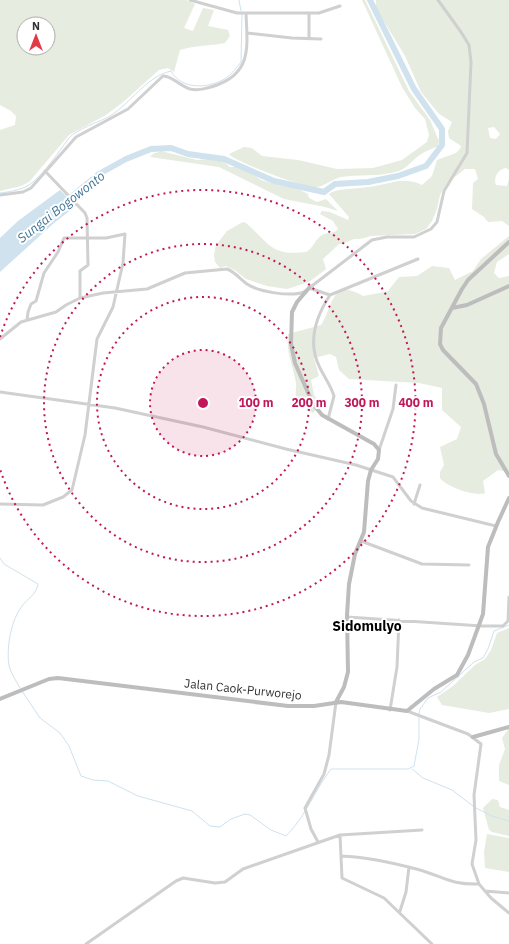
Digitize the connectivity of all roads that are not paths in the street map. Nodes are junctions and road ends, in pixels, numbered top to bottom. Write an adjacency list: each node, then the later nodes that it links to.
1 (190, 0): 4 (street)
2 (438, 0): 15 (street)
3 (340, 6): 5 (street)
4 (245, 13): 5 (street); 6 (street)
5 (309, 14): 7 (street)
6 (247, 33): 7 (street); 9 (street)
7 (309, 39): 8 (street)
8 (321, 39)
9 (45, 172): 10 (street); 11 (street)
10 (0, 195)
11 (88, 238): 16 (street); 18 (street); 20 (street)
12 (509, 242): 19 (street)
13 (418, 259): 17 (street)
14 (509, 286): 19 (street)
15 (310, 289): 16 (street); 17 (street); 25 (street)
16 (117, 292): 18 (street); 24 (street)
17 (330, 295): 25 (street)
18 (80, 298): 20 (street)
19 (452, 308): 28 (street)
20 (27, 320): 21 (street)
21 (0, 339)
22 (396, 385): 26 (street)
23 (0, 392): 24 (street)
24 (89, 404): 27 (street); 31 (street)
25 (328, 419): 26 (street)
26 (380, 449): 27 (street)
27 (371, 470): 32 (street); 34 (street)
28 (509, 476)
29 (420, 485): 32 (street)
30 (509, 498): 33 (street)
31 (0, 504)
32 (414, 504): 33 (street)
33 (496, 526): 39 (street)
34 (361, 541): 35 (street); 37 (street)
35 (469, 565)
36 (509, 597): 39 (street)
37 (347, 617): 38 (street); 41 (street)
38 (399, 620): 39 (street); 42 (street)
39 (479, 626): 43 (street)
40 (0, 699): 41 (street, Jalan Caok-Purworejo)
41 (336, 702): 42 (street, Jalan Caok-Purworejo); 48 (street)
42 (390, 710): 43 (street, Jalan Caok-Purworejo)
43 (406, 711): 45 (street)
44 (509, 728): 45 (street)
45 (473, 737): 51 (street)
46 (422, 830): 47 (street)
47 (340, 835): 48 (street); 49 (street)
48 (318, 842): 56 (street)
49 (341, 856): 50 (street); 54 (street)
50 (409, 867): 51 (street); 54 (street)
51 (479, 884): 52 (street)
52 (485, 891): 53 (street); 55 (street)
53 (509, 892)
54 (400, 911): 57 (street)
55 (509, 913)
56 (86, 944)
57 (432, 944)

